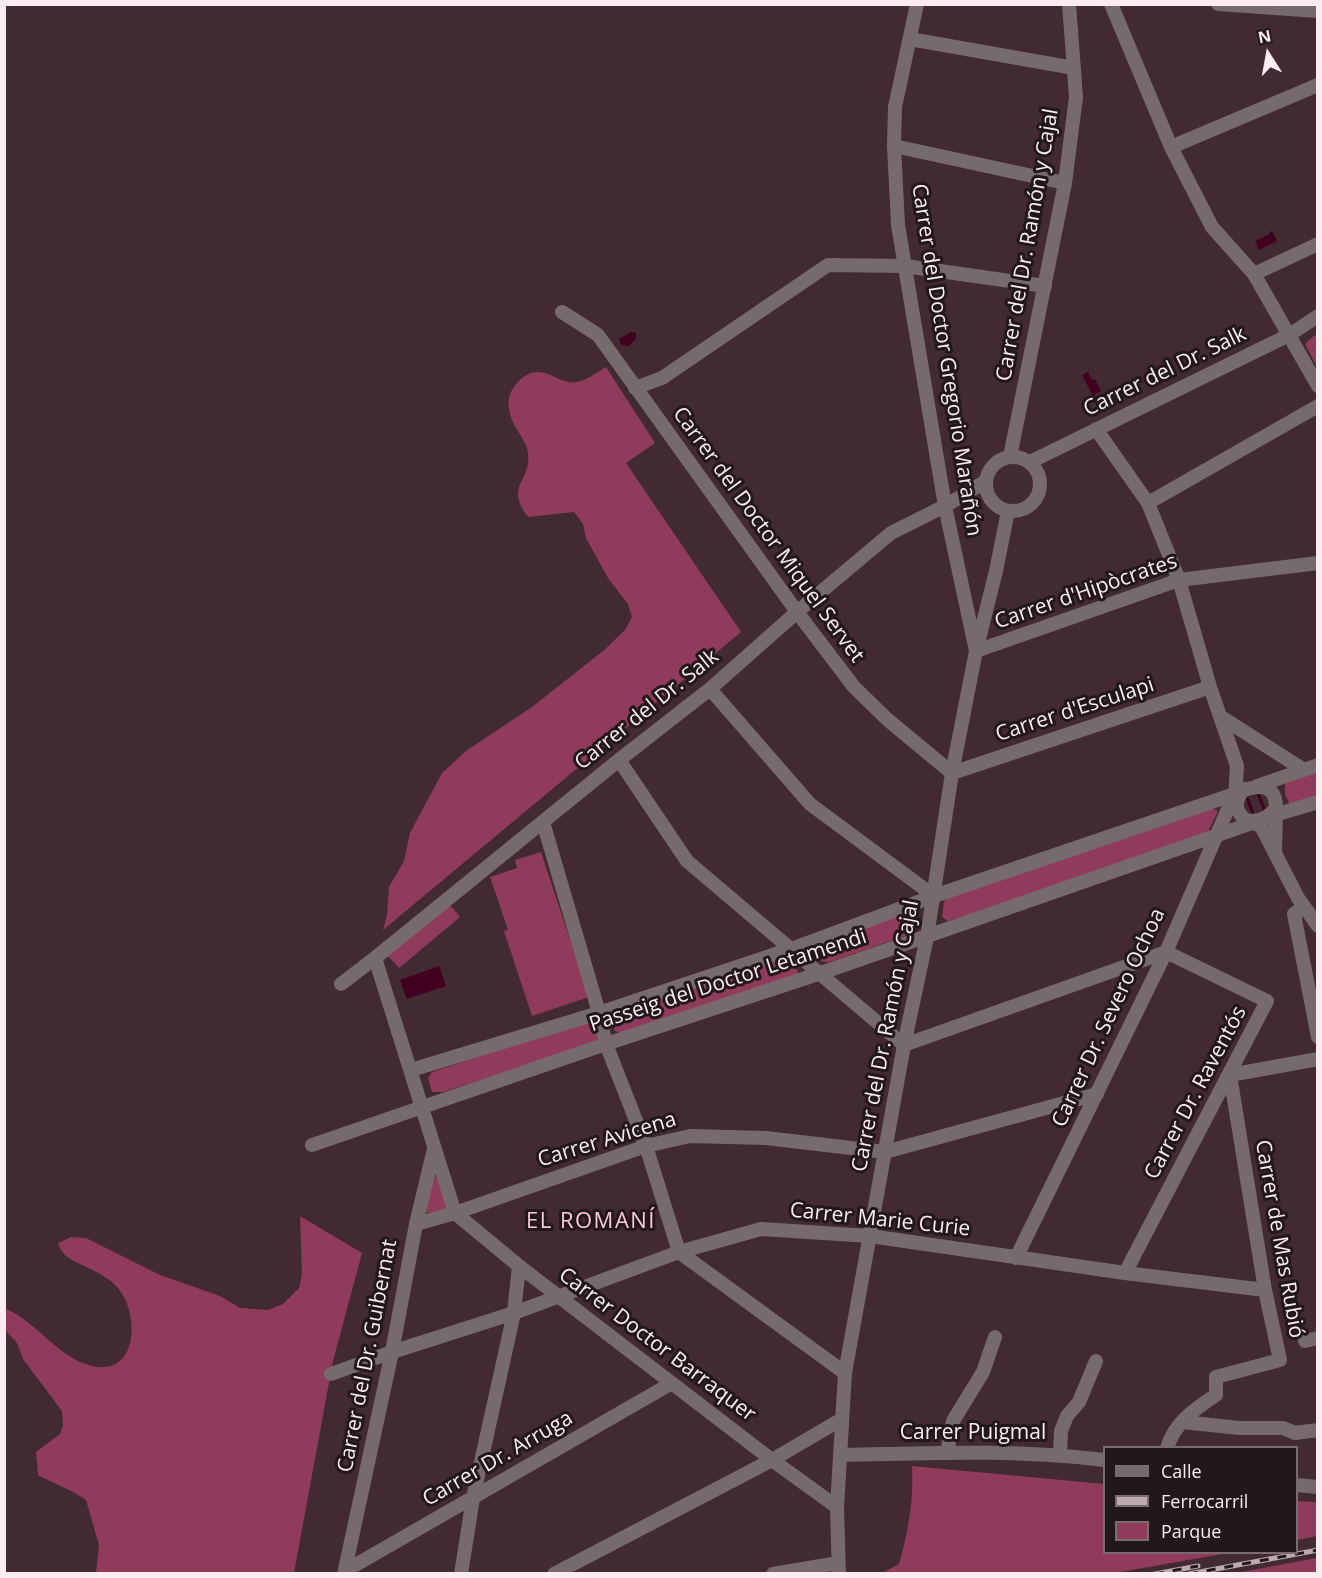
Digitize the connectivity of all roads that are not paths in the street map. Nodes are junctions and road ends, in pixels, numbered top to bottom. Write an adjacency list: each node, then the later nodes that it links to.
1 (917, 4): 6 (street, Carrer del Doctor Gregorio Marañón)
2 (1069, 4): 7 (street, Carrer del Dr. Ramón y Cajal)
3 (1111, 4): 10 (street)
4 (1218, 4): 5 (street)
5 (1317, 11)
6 (910, 39): 7 (street); 9 (street, Carrer del Doctor Gregorio Marañón)
7 (1074, 68): 11 (street, Carrer del Dr. Ramón y Cajal)
8 (1317, 85): 10 (street)
9 (894, 146): 11 (street); 13 (street, Carrer del Doctor Gregorio Marañón)
10 (1171, 147): 14 (street)
11 (1065, 183): 15 (street, Carrer del Dr. Ramón y Cajal)
12 (1317, 244): 14 (street)
13 (905, 267): 15 (street); 20 (street); 27 (street, Carrer del Doctor Gregorio Marañón)
14 (1254, 274): 18 (street)
15 (1045, 286): 23 (street, Carrer del Dr. Ramón y Cajal)
16 (562, 312): 20 (street, Carrer del Doctor Miquel Servet)
17 (1317, 316): 18 (street, Carrer del Dr. Salk)
18 (1289, 335): 19 (street); 22 (street, Carrer del Dr. Salk)
19 (1317, 386)
20 (635, 388): 31 (street, Carrer del Doctor Miquel Servet)
21 (1317, 406): 26 (street)
22 (1096, 429): 24 (street, Carrer del Dr. Salk); 26 (street)
23 (1010, 457): 24 (street); 25 (street)
24 (1030, 462): 28 (street)
25 (986, 481): 27 (street, Carrer del Dr. Salk); 28 (street)
26 (1148, 503): 30 (street)
27 (945, 506): 31 (street, Carrer del Dr. Salk); 32 (street, Carrer del Doctor Gregorio Marañón)
28 (1008, 511): 32 (street, Carrer del Dr. Ramón y Cajal)
29 (1317, 563): 30 (street, Carrer d'Hipòcrates)
30 (1179, 580): 32 (street, Carrer d'Hipòcrates); 33 (street)
31 (797, 612): 34 (street, Carrer del Dr. Salk); 39 (street, Carrer del Doctor Miquel Servet)
32 (976, 651): 39 (street, Carrer del Dr. Ramón y Cajal)
33 (1210, 687): 35 (street); 39 (street, Carrer d'Esculapi)
34 (710, 689): 36 (street, Carrer del Dr. Salk); 46 (street)
35 (1221, 717): 37 (street); 38 (street)
36 (619, 760): 43 (street, Carrer del Dr. Salk); 50 (street)
37 (1237, 766): 40 (street); 40 (street)
38 (1311, 767): 40 (street, Passeig del Doctor Letamendi)
39 (952, 773): 46 (street, Carrer del Dr. Ramón y Cajal)
40 (1248, 791): 42 (street); 42 (street); 44 (street, Carrer Dr. Severo Ochoa); 46 (street, Passeig del Doctor Letamendi)
41 (1317, 802): 42 (street, Passeig del Doctor Letamendi)
42 (1263, 817): 44 (street, Passeig del Doctor Letamendi); 45 (street); 45 (street)
43 (543, 822): 52 (street, Carrer del Dr. Salk); 55 (street)
44 (1215, 837): 49 (street, Passeig del Doctor Letamendi); 51 (street, Carrer Dr. Severo Ochoa)
45 (1275, 855): 47 (street)
46 (934, 896): 49 (street, Carrer del Dr. Ramón y Cajal); 50 (street, Passeig del Doctor Letamendi)
47 (1304, 906): 48 (street); 56 (street)
48 (1317, 926)
49 (927, 937): 53 (street, Passeig del Doctor Letamendi); 58 (street, Carrer del Dr. Ramón y Cajal)
50 (791, 949): 53 (street); 55 (street, Passeig del Doctor Letamendi)
51 (1166, 952): 58 (street); 61 (street, Carrer Dr. Raventós); 62 (street, Carrer Dr. Severo Ochoa)
52 (375, 958): 54 (street, Carrer del Dr. Salk); 60 (street)
53 (821, 973): 57 (street, Passeig del Doctor Letamendi); 58 (street)
54 (341, 984)
55 (599, 1013): 57 (street); 60 (street, Passeig del Doctor Letamendi)
56 (1317, 1037)
57 (606, 1044): 63 (street, Passeig del Doctor Letamendi); 65 (street)
58 (904, 1045): 67 (street, Carrer del Dr. Ramón y Cajal)
59 (1317, 1059): 61 (street)
60 (411, 1070): 63 (street)
61 (1230, 1076): 74 (street, Carrer Dr. Raventós); 75 (street, Carrer de Mas Rubió)
62 (1097, 1094): 67 (street, Carrer Avicena); 72 (street, Carrer Dr. Severo Ochoa)
63 (423, 1108): 64 (street, Passeig del Doctor Letamendi); 66 (street)
64 (312, 1145)
65 (646, 1146): 67 (street, Carrer Avicena); 68 (street, Carrer Avicena); 71 (street)
66 (434, 1147): 68 (street); 69 (street, Carrer del Dr. Guibernat)
67 (885, 1152): 70 (street, Carrer del Dr. Ramón y Cajal)
68 (455, 1213): 69 (street, Carrer Avicena); 73 (street, Carrer Doctor Barraquer)
69 (416, 1224): 79 (street, Carrer del Dr. Guibernat)
70 (870, 1236): 71 (street, Carrer Marie Curie); 72 (street, Carrer Marie Curie); 81 (street, Carrer del Dr. Ramón y Cajal)
71 (679, 1252): 76 (street, Carrer Marie Curie); 81 (street)
72 (1016, 1258): 74 (street, Carrer Marie Curie)
73 (519, 1266): 76 (street, Carrer Doctor Barraquer); 77 (street)
74 (1125, 1273): 75 (street, Carrer Marie Curie)
75 (1265, 1290): 85 (street, Carrer de Mas Rubió)
76 (558, 1296): 77 (street, Carrer Marie Curie); 83 (street, Carrer Doctor Barraquer)
77 (514, 1312): 79 (street, Carrer Marie Curie); 95 (street)
78 (995, 1337): 88 (street)
79 (392, 1352): 82 (street, Carrer Marie Curie); 98 (street, Carrer del Dr. Guibernat)
80 (1096, 1361): 89 (street)
81 (845, 1373): 84 (street, Carrer del Dr. Ramón y Cajal)
82 (332, 1374)
83 (672, 1383): 91 (street, Carrer Doctor Barraquer); 95 (street, Carrer Dr. Arruga)
84 (842, 1419): 90 (street, Carrer del Dr. Ramón y Cajal); 91 (street)
85 (1182, 1422): 86 (street); 87 (street, Carrer de Mas Rubió)
86 (1317, 1430)
87 (1168, 1446)
88 (947, 1453): 89 (street, Carrer Puigmal); 90 (street, Carrer Puigmal)
89 (1060, 1454): 92 (street, Carrer Puigmal)
90 (840, 1455): 96 (street, Carrer del Dr. Ramón y Cajal)
91 (772, 1460): 96 (street, Carrer Doctor Barraquer); 100 (street)
92 (1103, 1460)
93 (1298, 1485): 94 (street)
94 (1317, 1487)
95 (472, 1498): 98 (street, Carrer Dr. Arruga); 99 (street)
96 (837, 1507): 97 (street, Carrer del Dr. Ramón y Cajal)
97 (838, 1568): 101 (street)
98 (344, 1572)
99 (461, 1574)
100 (554, 1574)
101 (773, 1574)

